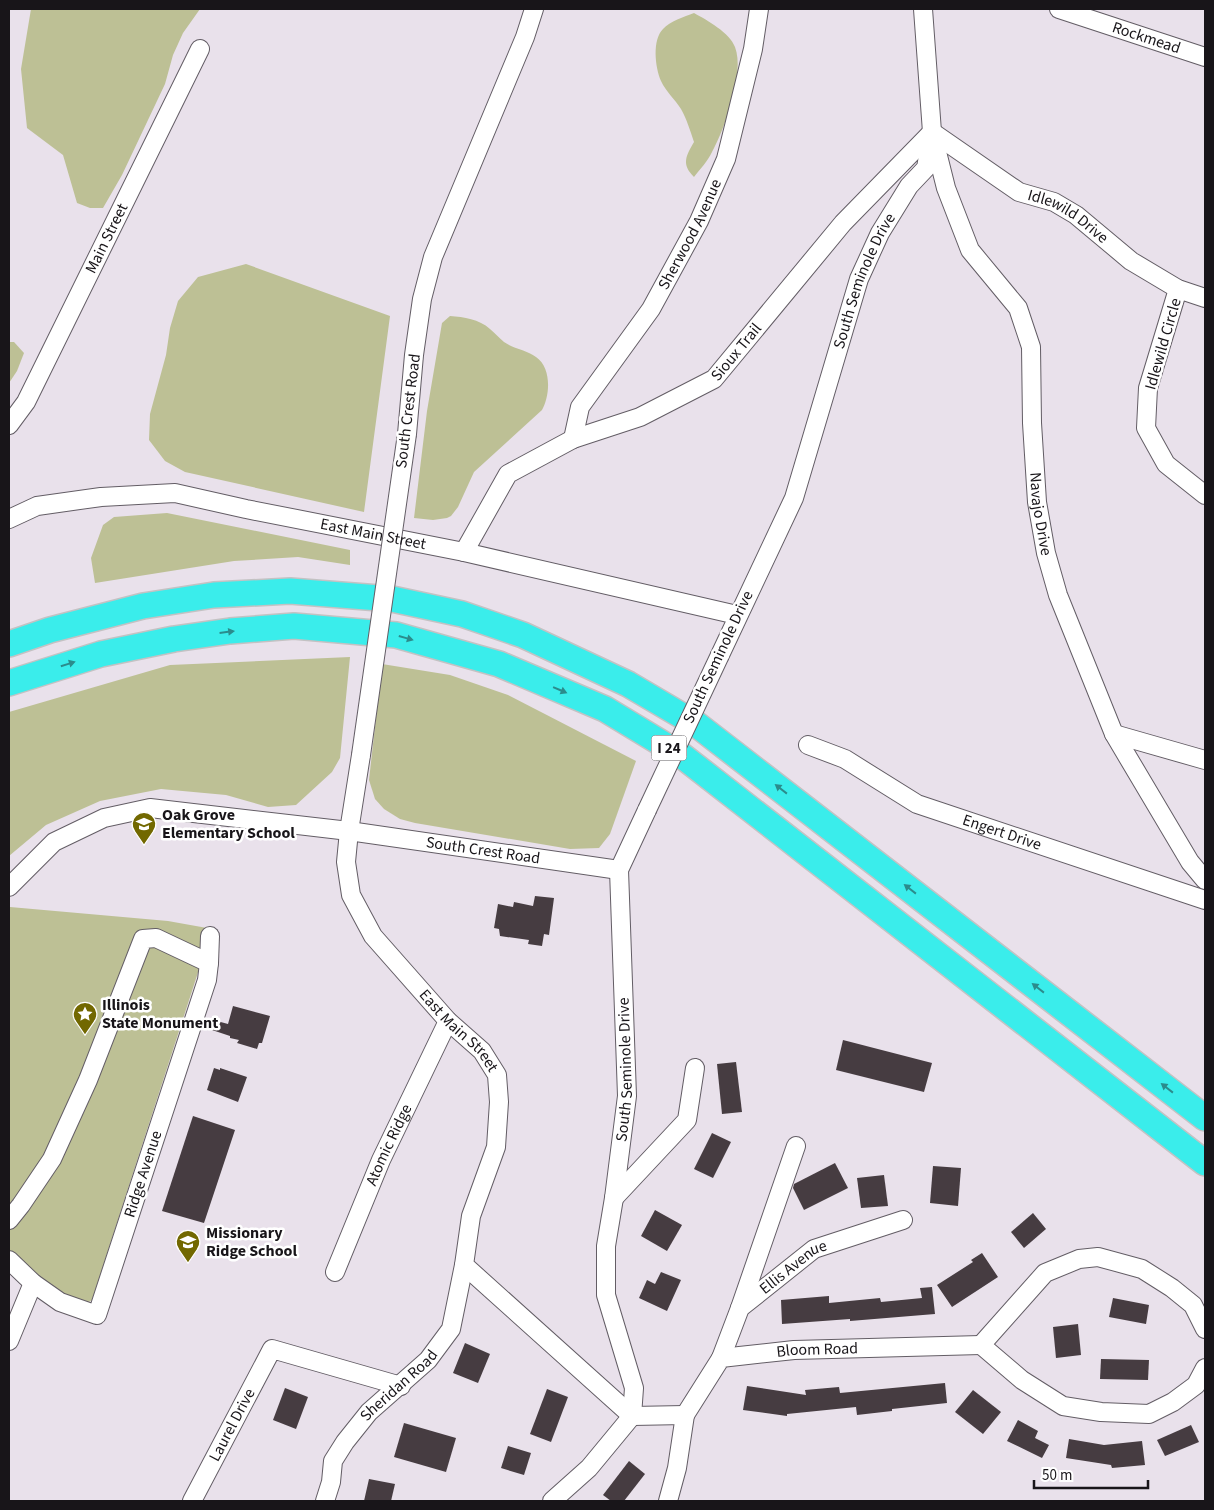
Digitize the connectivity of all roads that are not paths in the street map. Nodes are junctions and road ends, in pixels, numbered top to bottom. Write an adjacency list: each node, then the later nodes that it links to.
1 (534, 9): 21 (street, South Crest Road, bridge)
2 (759, 9): 11 (street, Sherwood Avenue)
3 (923, 9): 7 (street, South Seminole Drive)
4 (1059, 9): 6 (street, Rockmead)
5 (200, 49): 10 (street, Main Street)
6 (1205, 58)
7 (932, 132): 8 (street, Idlewild Drive); 11 (street, Sioux Trail); 15 (street, South Seminole Drive); 18 (street, Navajo Drive)
8 (1178, 289): 9 (street, Idlewild Drive); 12 (street, Idlewild Circle)
9 (1205, 298)
10 (9, 425)
11 (573, 439): 14 (street, Sioux Trail)
12 (1205, 495)
13 (9, 519): 14 (street, East Main Street)
14 (464, 552): 15 (street, East Main Street)
15 (737, 615): 22 (street, South Seminole Drive, bridge)
16 (9, 644): 30 (highway, I 24, one-way to 16)
17 (15, 680): 32 (highway, I 24, one-way to 32)
18 (1114, 734): 20 (street); 23 (street, Navajo Drive)
19 (808, 745): 25 (street, Engert Drive)
20 (1205, 760)
21 (349, 830): 22 (street, South Crest Road); 24 (street, South Crest Road); 28 (street, East Main Street)
22 (619, 870): 33 (street, South Seminole Drive)
23 (1205, 880)
24 (9, 887)
25 (1205, 900)
26 (210, 936): 27 (street, Ridge Avenue)
27 (208, 963): 34 (street); 39 (street, Ridge Avenue)
28 (448, 1021): 37 (street, East Main Street); 38 (street, Atomic Ridge)
29 (695, 1068): 33 (street)
30 (1205, 1118)
31 (796, 1146): 40 (street)
32 (1205, 1163)
33 (614, 1198): 48 (street, South Seminole Drive)
34 (9, 1220)
35 (903, 1220): 40 (street, Ellis Avenue)
36 (9, 1260): 39 (street, Ridge Avenue)
37 (464, 1265): 46 (street, Sheridan Road); 48 (street)
38 (335, 1272)
39 (33, 1283): 42 (street)
40 (740, 1308): 44 (street)
41 (1205, 1329): 43 (street)
42 (9, 1342)
43 (980, 1345): 44 (street, Bloom Road); 45 (street)
44 (721, 1358): 47 (street)
45 (1205, 1368)
46 (401, 1386): 49 (street, Laurel Drive); 50 (street, Sheridan Road)
47 (686, 1415): 48 (street); 52 (street)
48 (632, 1416): 51 (street)
49 (192, 1501)
50 (325, 1501)
51 (552, 1501)
52 (668, 1501)

